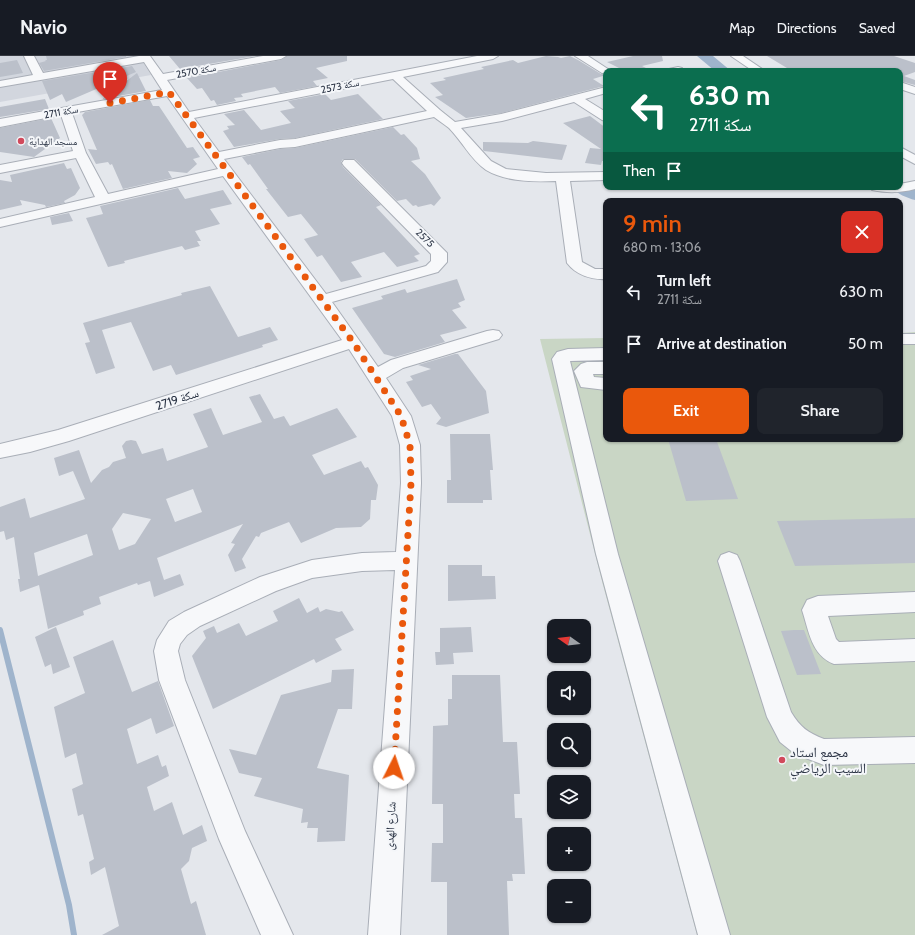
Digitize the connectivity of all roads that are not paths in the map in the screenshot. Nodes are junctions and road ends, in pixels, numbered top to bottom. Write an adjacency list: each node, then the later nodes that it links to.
1 (29, 56): 10 (street)
2 (281, 56): 11 (street, سكة 2570)
3 (493, 56): 9 (street, سكة 2573)
4 (580, 56): 8 (street)
5 (736, 56): 7 (street)
6 (145, 57): 10 (street); 11 (street, شارع الهدى)
7 (755, 68)
8 (603, 69)
9 (395, 75): 17 (street); 19 (street, سكة 2573)
10 (40, 77): 12 (street)
11 (159, 78): 14 (street, شارع الهدى)
12 (0, 84)
13 (603, 91): 15 (street)
14 (169, 92): 16 (street, سكة 2711); 19 (street, شارع الهدى)
15 (576, 98): 18 (street); 21 (street)
16 (65, 111): 20 (street, سكة 2711); 22 (street)
17 (436, 113): 21 (street); 26 (street)
18 (603, 115)
19 (186, 116): 26 (street, شارع الهدى)
20 (0, 123)
21 (453, 126): 28 (street)
22 (80, 152): 27 (street); 32 (street)
23 (903, 153): 24 (street)
24 (915, 160)
25 (349, 163): 35 (street, 2575)
26 (222, 164): 32 (street); 35 (street, شارع الهدى)
27 (0, 170)
28 (562, 176): 29 (street); 34 (street)
29 (603, 176)
30 (915, 185): 31 (street)
31 (903, 188)
32 (103, 199): 33 (street)
33 (0, 223)
34 (603, 274)
35 (322, 300): 39 (street, شارع الهدى)
36 (493, 336): 42 (street)
37 (903, 339): 38 (street)
38 (915, 339)
39 (353, 342): 42 (street, شارع الهدى); 44 (street, سكة 2719)
40 (603, 354): 52 (street)
41 (603, 368): 43 (street)
42 (375, 376): 45 (street, شارع الهدى)
43 (603, 384)
44 (0, 451)
45 (406, 561): 50 (street); 51 (street, شارع الهدى)
46 (729, 561): 49 (street)
47 (915, 602): 48 (street)
48 (915, 650)
49 (915, 750)
50 (277, 935)
51 (384, 935)
52 (714, 935)

